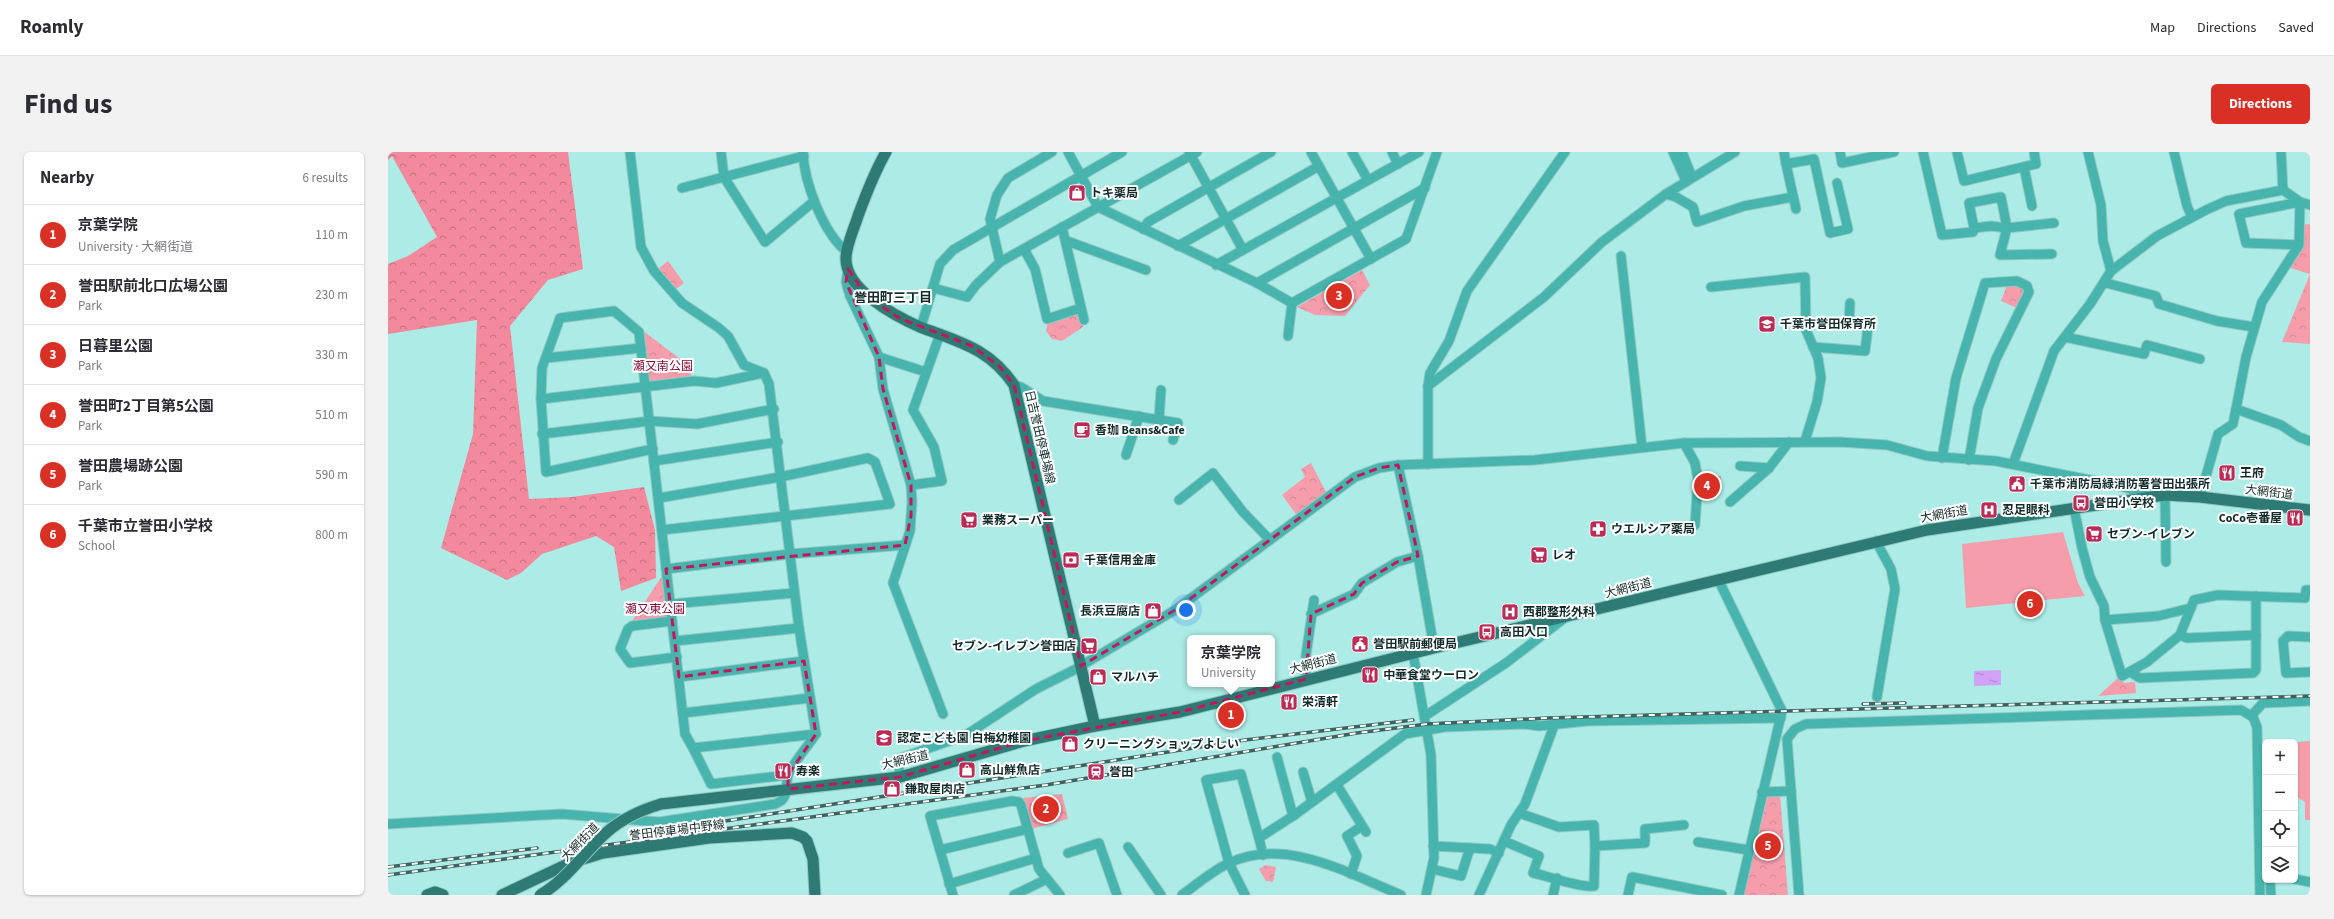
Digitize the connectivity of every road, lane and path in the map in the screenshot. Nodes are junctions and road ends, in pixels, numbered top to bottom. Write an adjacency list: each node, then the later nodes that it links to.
1 (630, 152): 94 (street)
2 (721, 152): 33 (street)
3 (886, 152): 66 (main road)
4 (1052, 152): 55 (street)
5 (1068, 152): 32 (street)
6 (1122, 152): 32 (street)
7 (1271, 152): 37 (street)
8 (1311, 152): 30 (street)
9 (1352, 152): 35 (street)
10 (1392, 152): 28 (street)
11 (1419, 152): 28 (street)
12 (1437, 152): 39 (street)
13 (1565, 152): 97 (street)
14 (1674, 152): 34 (street)
15 (1682, 152): 34 (street)
16 (1735, 152): 34 (street)
17 (1784, 152): 29 (street)
18 (1840, 152): 19 (street)
19 (1894, 152)
20 (1923, 152): 58 (street)
21 (1957, 152): 31 (street)
22 (2034, 152): 31 (street)
23 (2088, 152): 74 (street)
24 (2174, 152): 52 (street)
25 (2281, 152): 40 (street)
26 (1192, 153): 37 (street); 49 (street)
27 (804, 154): 33 (street); 44 (street)
28 (1398, 164): 35 (street)
29 (1786, 164): 42 (street); 50 (street)
30 (1319, 166): 43 (street); 53 (street)
31 (2024, 167): 48 (street)
32 (1082, 175): 49 (street); 55 (street)
33 (724, 177): 38 (street); 44 (street)
34 (1689, 179): 41 (street)
35 (1368, 180): 43 (street)
36 (1837, 182): 46 (street)
37 (1208, 187): 53 (street); 60 (street)
38 (682, 188)
39 (1425, 188): 57 (street); 69 (street)
40 (2283, 190): 45 (street); 52 (street)
41 (1666, 194): 42 (street); 97 (street)
42 (1793, 197): 51 (street)
43 (1337, 198): 57 (street); 65 (street)
44 (813, 202): 66 (street)
45 (2300, 202): 47 (street); 62 (street); 62 (street)
46 (1842, 204): 50 (street); 50 (street)
47 (2310, 204)
48 (2032, 206)
49 (1098, 207): 56 (street); 60 (street)
50 (1824, 208)
51 (1796, 209)
52 (2192, 217): 74 (street)
53 (1226, 219): 63 (street); 65 (street)
54 (2054, 223): 59 (street)
55 (992, 226): 70 (street); 78 (street)
56 (1062, 227): 61 (street); 64 (street)
57 (1354, 228): 69 (street); 75 (street)
58 (1974, 228): 59 (street); 59 (street)
59 (2007, 228): 67 (street)
60 (1143, 229): 63 (street)
61 (1067, 241): 73 (street); 81 (street)
62 (2299, 245): 84 (street)
63 (1178, 246): 71 (street)
64 (1024, 248): 70 (street); 81 (street)
65 (1243, 250): 71 (street)
66 (847, 252): 72 (main road)
67 (2052, 254)
68 (1621, 256): 112 (street)
69 (1371, 258): 79 (street)
70 (1000, 262): 78 (street)
71 (1216, 264): 75 (street)
72 (848, 270): 83 (main road, 日吉誉田停車場線); 90 (street)
73 (1146, 270)
74 (2111, 271): 76 (street)
75 (1257, 283): 79 (street)
76 (2106, 283): 84 (street); 87 (street)
77 (1711, 287): 88 (street)
78 (932, 288): 83 (street)
79 (1292, 303): 86 (street)
80 (1850, 303): 88 (street)
81 (1081, 308): 82 (street)
82 (1084, 320)
83 (921, 327): 85 (main road, 日吉誉田停車場線)
84 (2254, 327): 101 (street)
85 (940, 334): 93 (street); 95 (main road, 日吉誉田停車場線)
86 (1288, 336)
87 (2065, 337): 92 (street); 119 (street)
88 (1813, 347): 107 (street)
89 (641, 348): 91 (street); 91 (street); 96 (street)
90 (879, 357): 93 (street); 124 (street)
91 (546, 358): 99 (street)
92 (2200, 359)
93 (926, 372): 124 (street)
94 (764, 373): 96 (street); 100 (street)
95 (1014, 385): 102 (street); 162 (main road, 日吉誉田停車場線)
96 (645, 386): 99 (street); 104 (street)
97 (1428, 386): 118 (street)
98 (1161, 390): 103 (street)
99 (540, 399): 105 (street)
100 (774, 409): 104 (street); 109 (street)
101 (2236, 409): 108 (street); 126 (street)
102 (1139, 416): 103 (street); 114 (street)
103 (1159, 419): 106 (street)
104 (650, 421): 105 (street); 113 (street)
105 (542, 434): 113 (street)
106 (1173, 440)
107 (1805, 441): 110 (street); 115 (street)
108 (2310, 441)
109 (778, 442): 117 (street); 123 (street)
110 (1789, 442): 111 (street); 122 (street)
111 (1684, 443): 112 (street); 133 (street)
112 (1642, 447): 118 (street)
113 (653, 449): 117 (street)
114 (1126, 455)
115 (1942, 458): 116 (street); 116 (street)
116 (1970, 460): 119 (street)
117 (654, 461): 127 (street)
118 (1428, 464): 120 (street)
119 (2013, 464): 125 (street)
120 (1398, 465): 135 (street); 139 (street)
121 (1740, 466): 122 (street)
122 (1769, 468): 129 (street)
123 (780, 477): 127 (street); 132 (street); 132 (street)
124 (911, 485): 137 (street)
125 (2160, 496): 126 (main road, 大網街道); 130 (main road, 大網街道); 140 (street)
126 (2200, 497): 131 (main road, 大網街道)
127 (659, 498): 134 (street)
128 (1179, 500): 135 (street)
129 (1730, 502)
130 (2074, 508): 136 (main road, 大網街道); 151 (street)
131 (2310, 510)
132 (785, 516): 134 (street); 138 (street)
133 (1695, 525)
134 (662, 530): 141 (street)
135 (1270, 540): 162 (street)
136 (1876, 541): 142 (main road, 大網街道); 167 (street)
137 (905, 545): 138 (street); 171 (street)
138 (790, 554): 141 (street); 144 (street)
139 (1418, 556): 149 (street); 158 (street)
140 (2166, 562)
141 (666, 569): 147 (street)
142 (1718, 579): 150 (main road, 大網街道); 174 (street)
143 (2310, 590): 145 (street)
144 (794, 593): 147 (street); 153 (street)
145 (2256, 596): 148 (street); 155 (street)
146 (1314, 600): 149 (street)
147 (671, 604): 152 (street)
148 (2191, 608): 151 (street); 154 (street)
149 (1311, 614): 166 (street)
150 (1567, 617): 158 (main road, 大網街道); 172 (street)
151 (2105, 620): 163 (street)
152 (672, 621): 157 (street); 160 (street)
153 (799, 628): 157 (street); 161 (street)
154 (2180, 635): 155 (street); 163 (street)
155 (2256, 635): 163 (street)
156 (2310, 637): 164 (street)
157 (675, 641): 160 (street)
158 (1434, 648): 159 (main road, 大網街道)
159 (1413, 653): 166 (main road, 大網街道); 172 (street)
160 (676, 657): 165 (street)
161 (804, 662): 165 (street); 168 (street)
162 (1081, 666): 176 (main road, 日吉誉田停車場線); 183 (street)
163 (2130, 672)
164 (2310, 672)
165 (679, 677): 170 (street)
166 (1306, 679): 176 (main road, 大網街道)
167 (1877, 697)
168 (810, 698): 170 (street); 178 (street)
169 (2310, 701): 173 (street)
170 (684, 713): 179 (street)
171 (943, 714)
172 (1425, 716): 177 (street)
173 (2251, 716): 186 (street); 236 (street)
174 (1781, 718): 175 (street); 187 (street)
175 (1555, 723): 177 (street); 189 (street)
176 (1095, 726): 183 (main road, 大網街道)
177 (1428, 731): 184 (street); 197 (street)
178 (816, 734): 179 (street); 182 (street)
179 (693, 748): 182 (street)
180 (1277, 757): 190 (street)
181 (1303, 772): 188 (street)
182 (788, 775): 185 (street)
183 (900, 777): 185 (main road, 大網街道)
184 (1337, 785): 188 (street); 209 (street)
185 (788, 789): 191 (street); 219 (main road, 大網街道, bridge)
186 (1791, 791): 187 (street); 235 (street)
187 (1762, 792): 202 (street)
188 (1312, 802): 190 (street)
189 (1519, 813): 195 (street); 198 (street)
190 (1293, 816): 194 (street)
191 (388, 824)
192 (1684, 825): 198 (street)
193 (1028, 829): 201 (street); 201 (street); 206 (street)
194 (1259, 838): 205 (street); 207 (street)
195 (1504, 841): 203 (street); 210 (street)
196 (1698, 842): 202 (street)
197 (1433, 846): 200 (street); 208 (street)
198 (1595, 846): 210 (street)
199 (1128, 847): 225 (street)
200 (1470, 848): 203 (street); 208 (street)
201 (940, 850): 215 (street)
202 (1749, 850): 234 (street)
203 (1499, 853): 230 (street)
204 (1068, 854): 224 (street)
205 (1263, 855): 207 (street); 209 (street)
206 (1036, 858): 211 (street); 215 (street)
207 (1229, 863): 226 (street); 227 (street)
208 (1432, 869): 229 (street)
209 (1351, 874): 228 (street)
210 (1557, 878): 231 (street)
211 (1047, 879): 222 (street); 223 (street)
212 (2298, 880): 213 (street)
213 (2310, 882)
214 (2270, 883): 237 (street)
215 (949, 884): 221 (street)
216 (427, 895): 217 (main road)
217 (443, 895)
218 (502, 895): 220 (main road, 誉田停車場中野線)
219 (540, 895)
220 (815, 895)
221 (953, 895)
222 (1014, 895)
223 (1060, 895)
224 (1117, 895)
225 (1161, 895)
226 (1182, 895)
227 (1245, 895)
228 (1401, 895)
229 (1426, 895)
230 (1479, 895)
231 (1553, 895)
232 (1628, 895): 233 (street)
233 (1722, 895)
234 (1739, 895)
235 (1799, 895)
236 (2260, 895)
237 (2271, 895)

